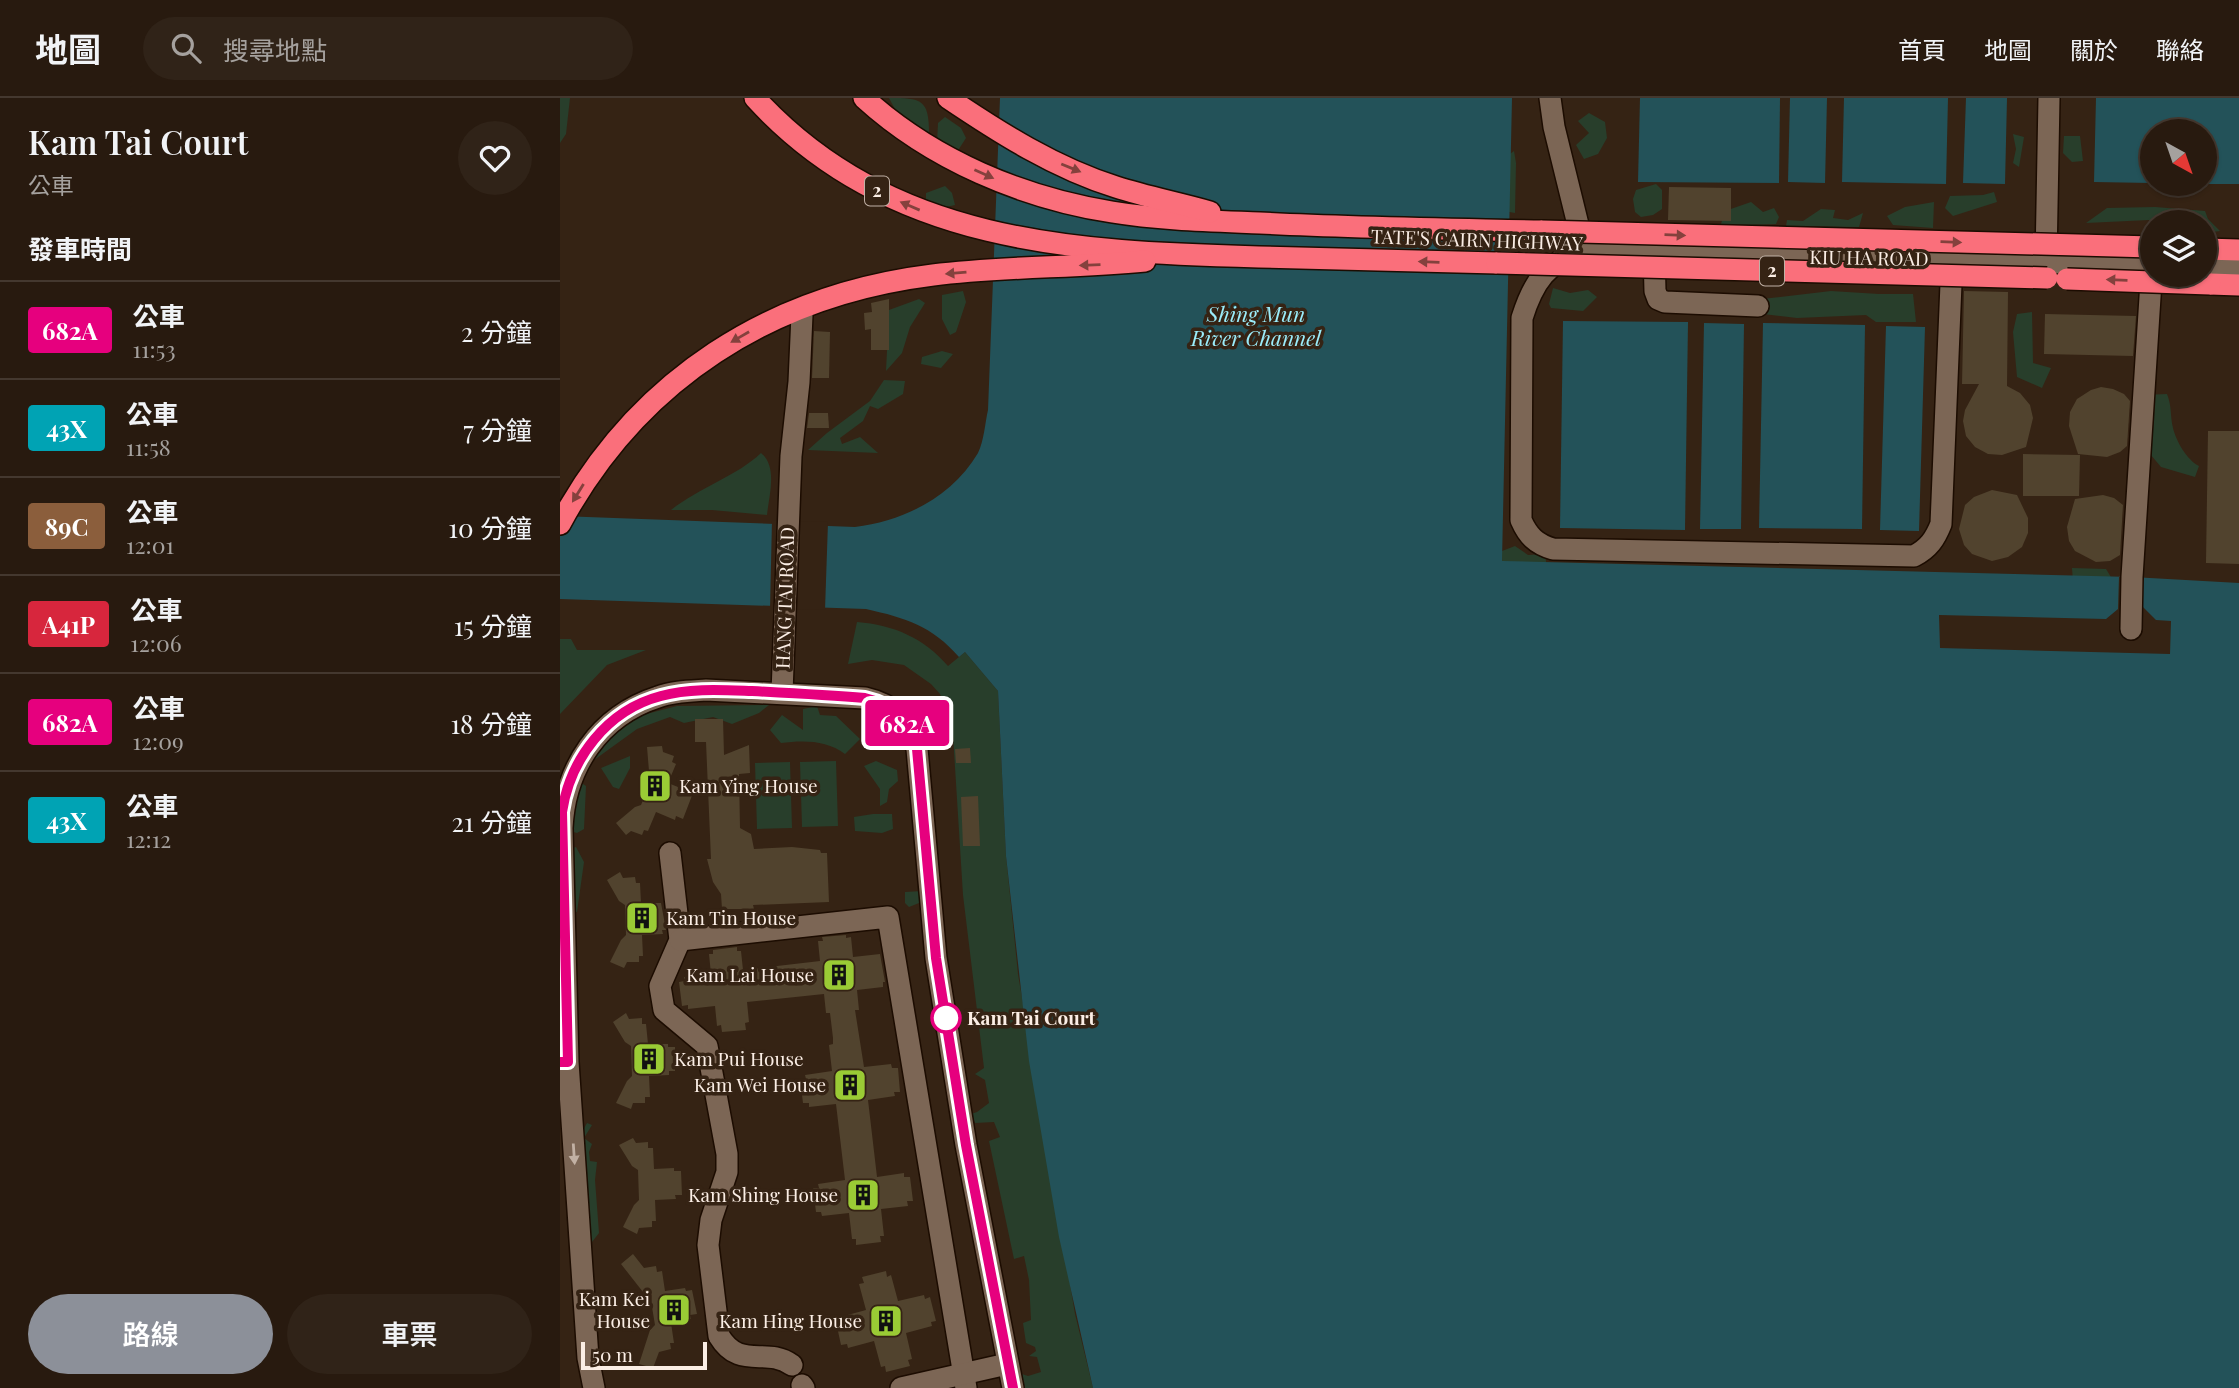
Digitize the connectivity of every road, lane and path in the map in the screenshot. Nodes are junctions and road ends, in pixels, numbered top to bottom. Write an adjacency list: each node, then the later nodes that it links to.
1 (755, 98): 12 (highway, TATE'S CAIRN HIGHWAY / 2, one-way to 1)
2 (864, 98): 6 (highway, TATE'S CAIRN HIGHWAY / 2, one-way to 6)
3 (948, 98): 6 (highway, one-way to 6)
4 (1550, 98): 10 (street)
5 (2049, 98): 14 (street)
6 (1244, 222): 7 (highway, TATE'S CAIRN HIGHWAY / 2, one-way to 7, bridge)
7 (2140, 247)
8 (2217, 249): 9 (highway)
9 (2239, 250)
10 (1585, 251): 11 (street, KIU HA ROAD); 13 (street)
11 (1654, 253): 13 (street, KIU HA ROAD); 20 (street)
12 (1206, 256): 18 (highway, TATE'S CAIRN HIGHWAY / 2, one-way to 12, bridge); 22 (highway, one-way to 22)
13 (1952, 260): 14 (street, KIU HA ROAD)
14 (2046, 262): 15 (street, KIU HA ROAD)
15 (2140, 266)
16 (2217, 267): 17 (street)
17 (2239, 268)
18 (2239, 285)
19 (2151, 287): 23 (street)
20 (1758, 306)
21 (802, 315): 24 (street, HANG TAI ROAD)
22 (560, 524)
23 (2131, 629)
24 (782, 693): 27 (street, HANG TAI ROAD); 29 (street)
25 (670, 853): 26 (street)
26 (680, 940): 30 (street); 31 (street)
27 (564, 1062): 28 (street, HANG TAI ROAD, one-way to 28)
28 (588, 1359): 32 (street); 33 (street, HANG TAI ROAD)
29 (1007, 1364): 31 (street); 35 (street)
30 (792, 1365)
31 (965, 1381): 34 (street)
32 (584, 1388)
33 (594, 1388)
34 (901, 1388)
35 (1013, 1388)

